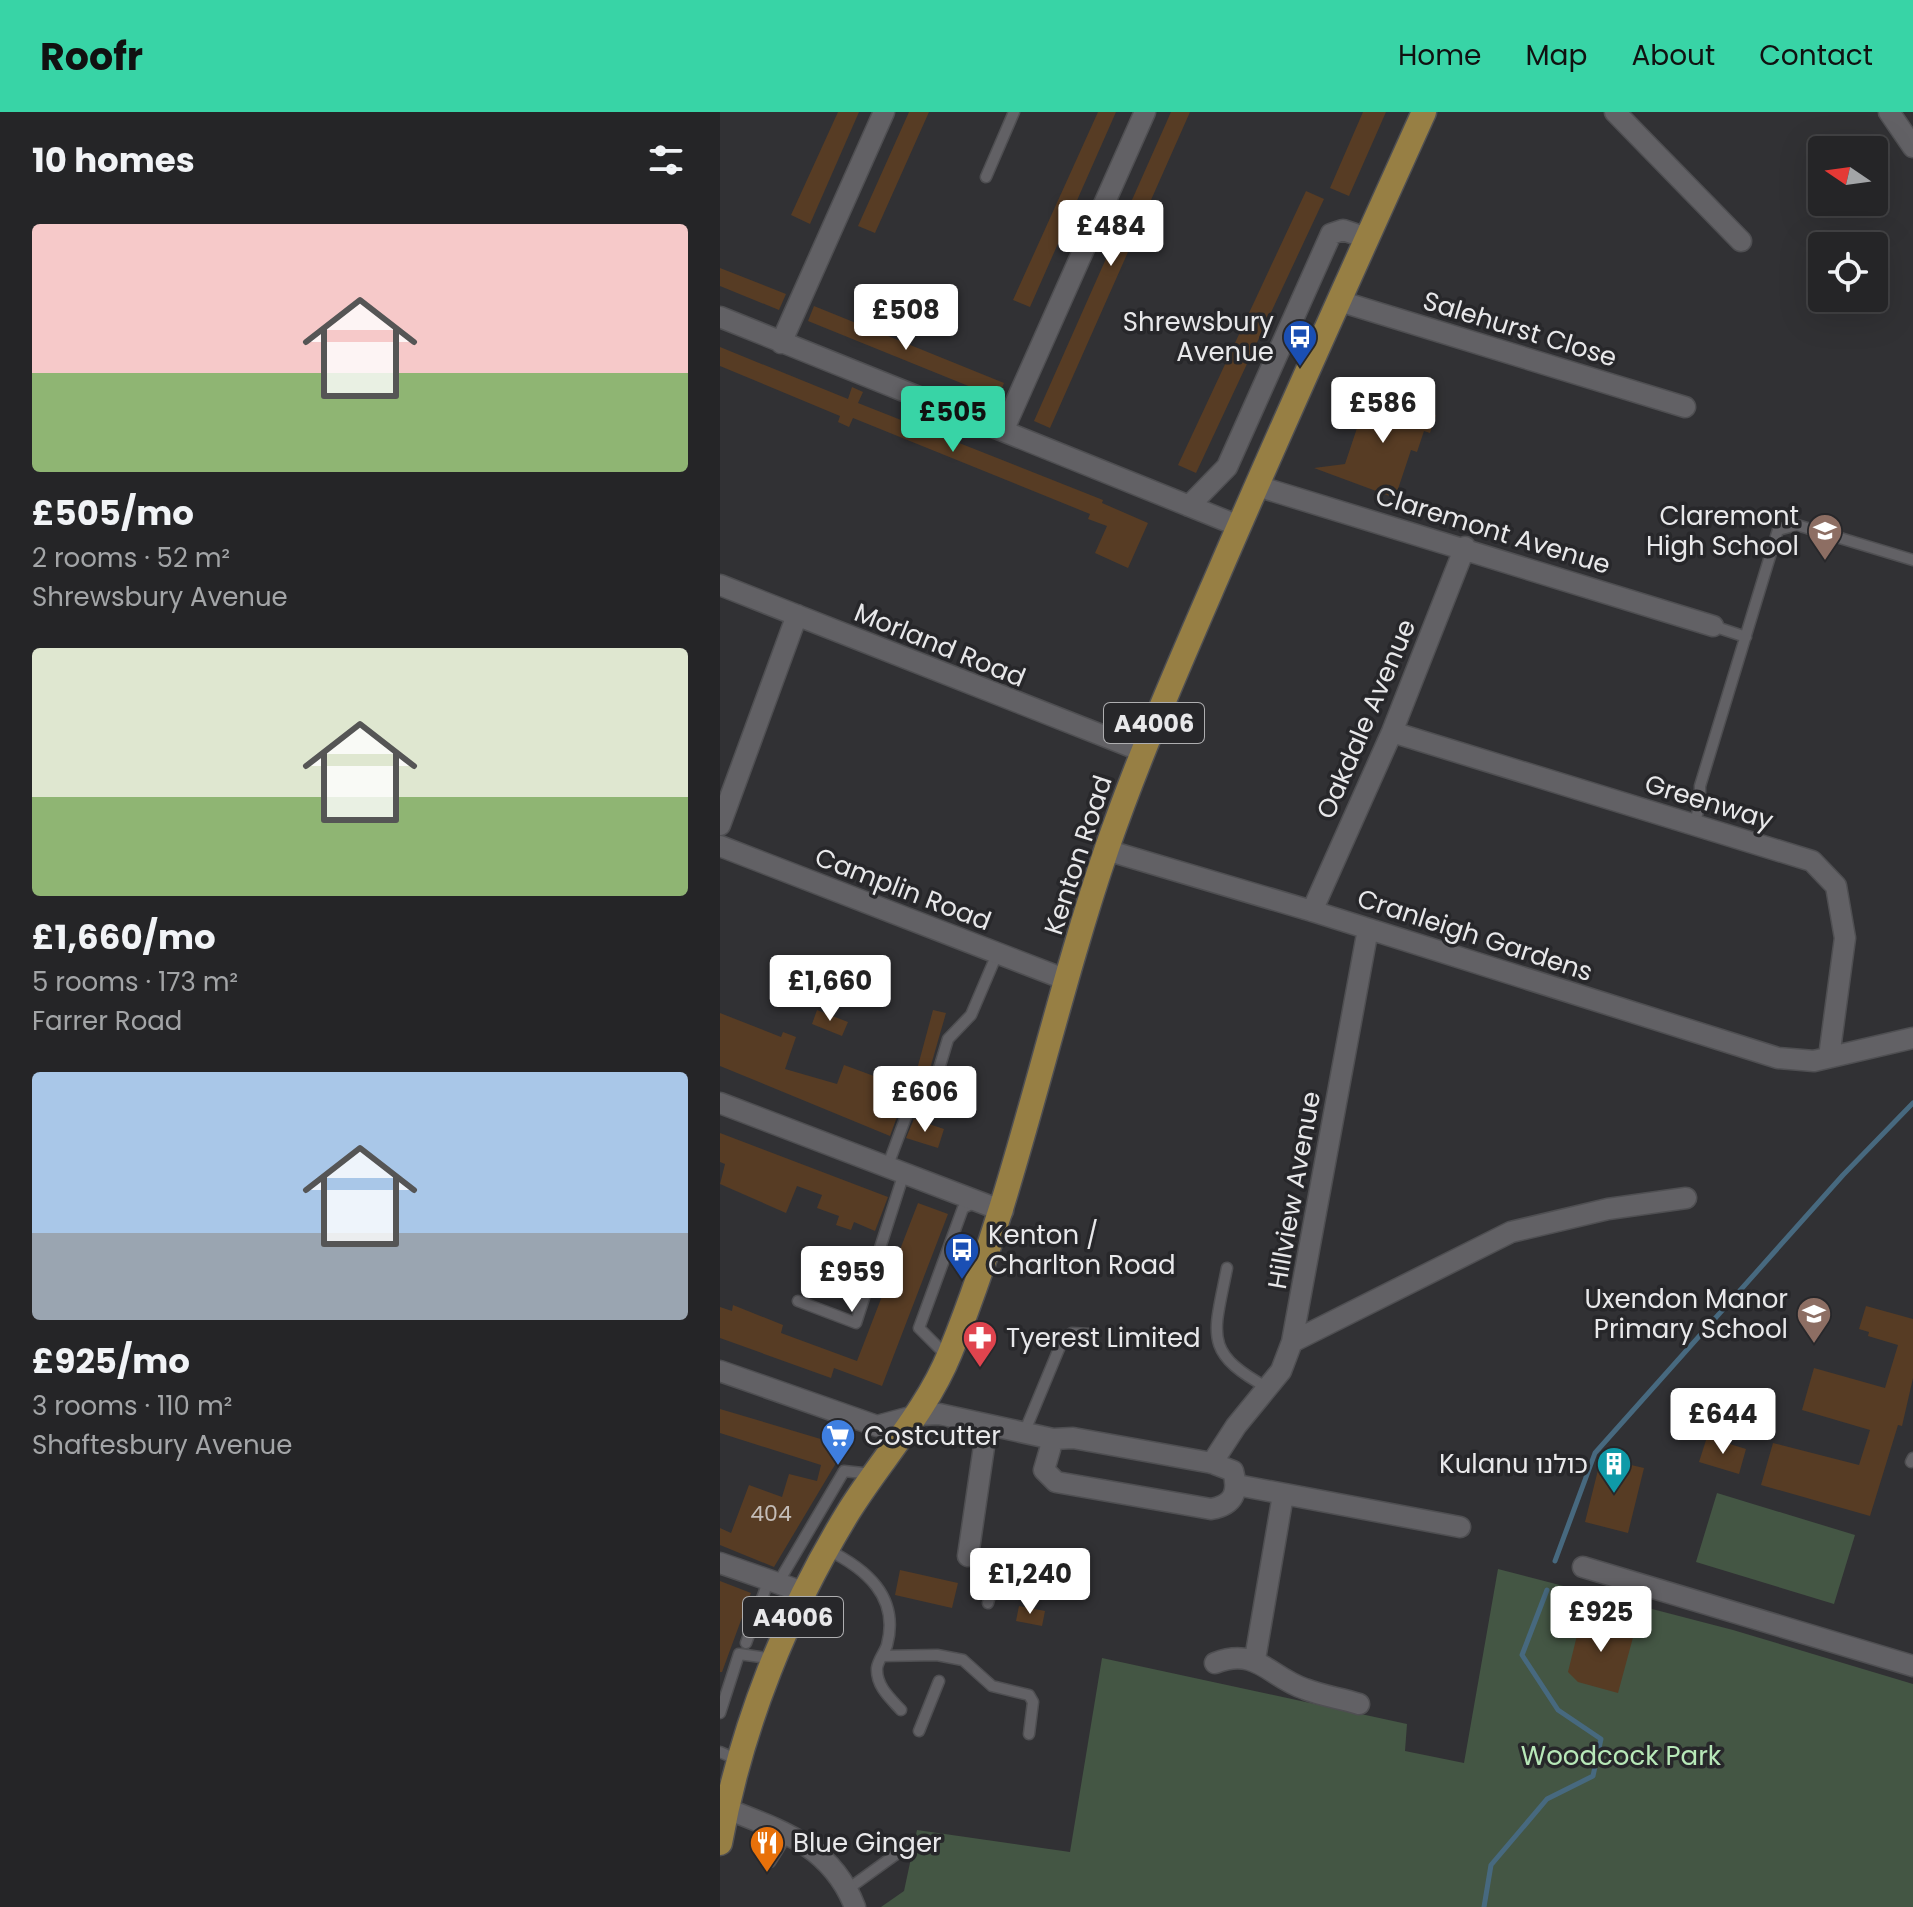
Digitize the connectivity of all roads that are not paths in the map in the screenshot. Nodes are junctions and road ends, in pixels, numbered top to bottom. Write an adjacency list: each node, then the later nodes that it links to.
1 (884, 112): 13 (street)
2 (1014, 112): 8 (lane)
3 (1145, 112): 15 (street)
4 (1424, 112): 9 (main road, Kenton Road / A4006)
5 (1615, 112): 10 (street)
6 (1889, 112): 7 (street)
7 (1913, 147)
8 (986, 177)
9 (1367, 238): 11 (main road, Kenton Road / A4006); 17 (street)
10 (1741, 241)
11 (1339, 301): 14 (street, Salehurst Close); 16 (main road, Kenton Road / A4006)
12 (720, 317): 13 (street)
13 (781, 343): 15 (street)
14 (1685, 407)
15 (1003, 431): 17 (street)
16 (1257, 486): 18 (main road, Kenton Road / A4006); 19 (street, Claremont Avenue)
17 (1189, 506): 18 (street)
18 (1239, 526): 26 (main road, Kenton Road / A4006)
19 (1465, 547): 23 (street, Claremont Avenue); 25 (street, Oakdale Avenue)
20 (1913, 560): 24 (lane)
21 (720, 585): 22 (street, Morland Road)
22 (797, 615): 26 (street, Morland Road); 27 (street)
23 (1713, 626): 24 (lane)
24 (1746, 637): 28 (lane)
25 (1392, 732): 28 (street, Greenway); 31 (street, Oakdale Avenue)
26 (1142, 751): 30 (main road, Kenton Road / A4006)
27 (720, 825)
28 (1694, 825): 36 (street, Greenway)
29 (720, 846): 33 (street, Camplin Road)
30 (1106, 850): 31 (street, Cranleigh Gardens); 34 (main road, Kenton Road / A4006)
31 (1312, 911): 32 (street, Cranleigh Gardens)
32 (1368, 929): 36 (street, Cranleigh Gardens); 45 (street, Hillview Avenue)
33 (997, 954): 34 (street, Camplin Road); 38 (lane)
34 (1067, 980): 41 (main road, Kenton Road / A4006)
35 (1913, 1038): 36 (street, Cranleigh Gardens)
36 (1829, 1057)
37 (720, 1103): 38 (street)
38 (896, 1168): 40 (street); 43 (lane)
39 (1686, 1198): 45 (street)
40 (978, 1201): 41 (street); 46 (lane)
41 (1003, 1211): 46 (main road, Kenton Road / A4006)
42 (1227, 1268): 48 (lane)
43 (798, 1301)
44 (1090, 1334): 51 (lane)
45 (1292, 1342): 48 (street, Hillview Avenue)
46 (948, 1358): 49 (main road, Kenton Road / A4006)
47 (720, 1371): 49 (street)
48 (1268, 1388): 53 (street, Hillview Avenue)
49 (918, 1415): 50 (street); 55 (main road, A4006)
50 (987, 1426): 51 (street); 60 (street)
51 (1024, 1433): 52 (street)
52 (1053, 1439): 54 (street); 56 (street)
53 (1227, 1442): 54 (street, Hillview Avenue); 56 (street)
54 (1212, 1463): 56 (street)
55 (873, 1474): 59 (main road, A4006); 63 (lane)
56 (1235, 1478): 57 (street)
57 (1283, 1495): 58 (street); 69 (street)
58 (1460, 1527)
59 (826, 1549): 64 (main road, A4006); 67 (lane)
60 (968, 1556): 65 (lane)
61 (720, 1563): 63 (street)
62 (1583, 1567): 71 (street)
63 (773, 1581): 64 (street); 66 (lane)
64 (803, 1592): 68 (main road, A4006)
65 (988, 1603)
66 (746, 1643)
67 (882, 1656): 74 (lane); 77 (lane)
68 (776, 1659): 75 (lane); 78 (main road, A4006)
69 (1255, 1659): 70 (street); 73 (street)
70 (1215, 1663)
71 (1913, 1666)
72 (939, 1681): 76 (lane)
73 (1359, 1704)
74 (901, 1710)
75 (720, 1713)
76 (919, 1731)
77 (1029, 1734)
78 (729, 1756): 79 (main road, A4006)
79 (727, 1809): 80 (street); 81 (main road, A4006)
80 (788, 1833): 84 (lane); 85 (street)
81 (720, 1837): 82 (main road, A4006)
82 (720, 1843)
83 (902, 1850): 85 (lane)
84 (770, 1862)
85 (852, 1898)

